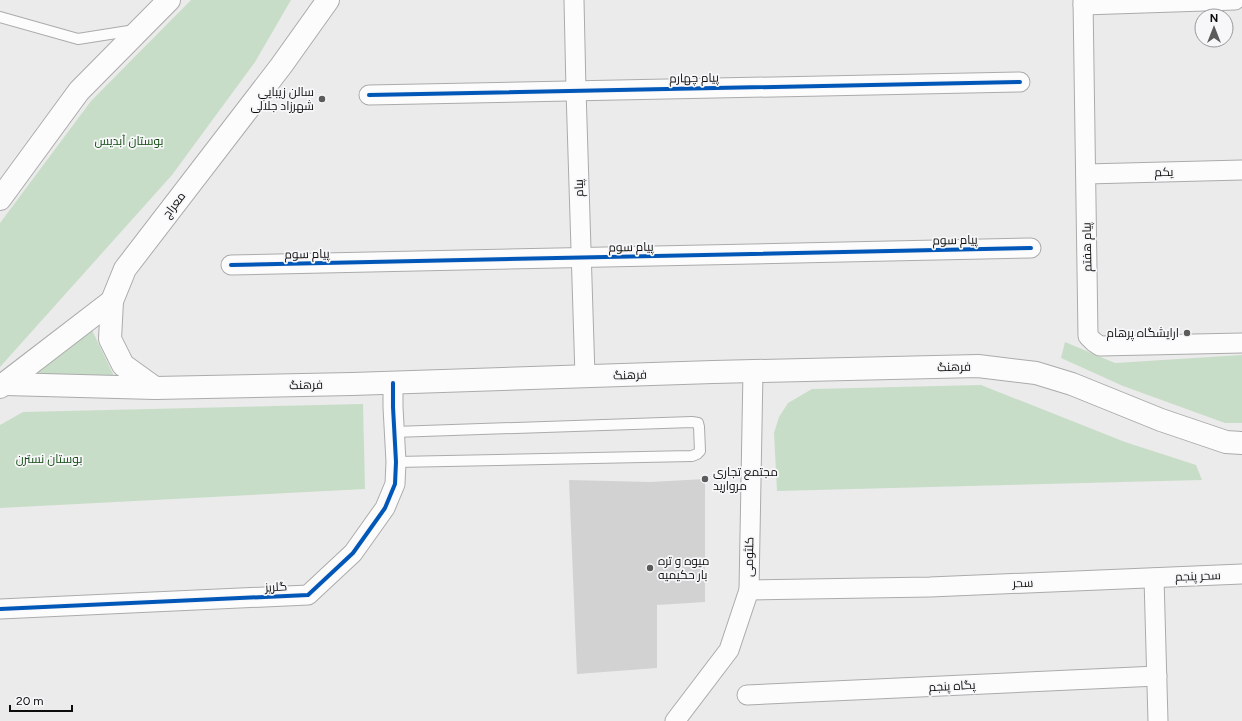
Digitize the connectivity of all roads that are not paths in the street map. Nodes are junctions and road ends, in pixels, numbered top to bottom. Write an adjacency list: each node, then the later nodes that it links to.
1 (169, 0): 7 (main road)
2 (328, 0): 17 (main road, معراج)
3 (574, 0): 9 (street, پیام)
4 (1235, 0): 5 (street)
5 (1083, 3): 12 (street, پیام هفتم)
6 (0, 17): 7 (lane)
7 (141, 29): 13 (main road)
8 (1020, 82): 9 (street, پیام چهارم)
9 (576, 90): 10 (street, پیام چهارم); 15 (street, پیام)
10 (369, 95)
11 (1242, 170): 12 (street, یکم)
12 (1086, 174): 18 (street, پیام هفتم)
13 (0, 200)
14 (1031, 248): 15 (street, پیام سوم)
15 (582, 258): 16 (street, پیام سوم); 20 (street, پیام)
16 (232, 265)
17 (112, 301): 22 (main road, معراج); 23 (main road)
18 (1242, 343)
19 (753, 371): 20 (main road, فرهنگ); 25 (main road, فرهنگ); 29 (street, کلثومی)
20 (585, 376): 21 (main road, فرهنگ)
21 (393, 383): 23 (main road, فرهنگ); 24 (street, گلریز)
22 (3, 386): 23 (main road, فرهنگ)
23 (155, 388)
24 (394, 432): 26 (street, گلریز); 26 (lane)
25 (1242, 443)
26 (396, 462): 30 (street, گلریز)
27 (1242, 574): 28 (street, سحر پنجم)
28 (1154, 578): 29 (street, سحر); 31 (street)
29 (749, 590): 33 (street, کلثومی)
30 (0, 609)
31 (1157, 676): 32 (street, پگاه پنجم); 34 (street)
32 (747, 696)
33 (675, 721)
34 (1158, 721)

